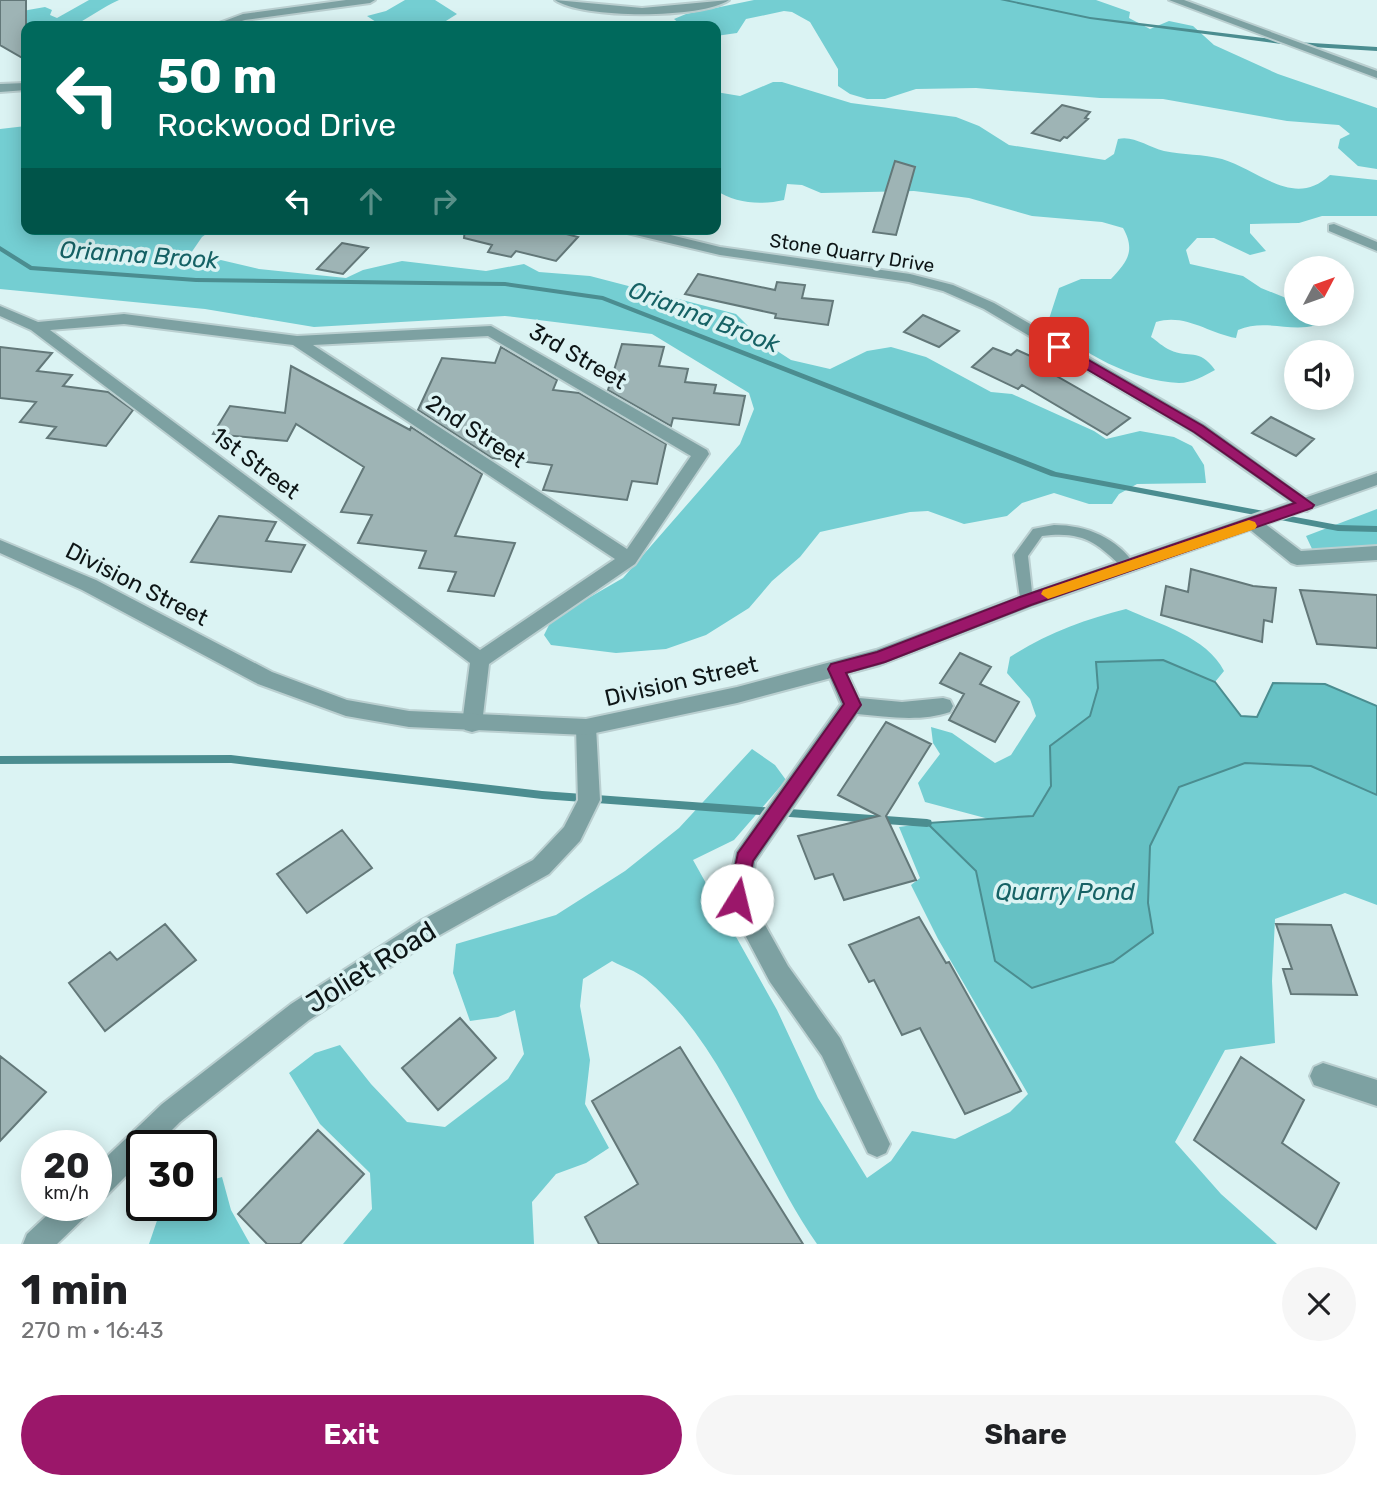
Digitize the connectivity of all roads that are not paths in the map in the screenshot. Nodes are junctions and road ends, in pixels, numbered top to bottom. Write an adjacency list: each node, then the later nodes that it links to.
1 (370, 0): 5 (street)
2 (560, 0): 3 (street)
3 (724, 0)
4 (1174, 0): 6 (street)
5 (231, 21)
6 (1377, 75)
7 (21, 87): 8 (street)
8 (0, 88)
9 (1334, 228): 11 (street)
10 (653, 235): 16 (street, Stone Quarry Drive)
11 (1377, 247)
12 (0, 310): 13 (street, 1st Street)
13 (36, 327): 14 (street); 23 (street, 1st Street)
14 (297, 341): 20 (street, 2nd Street); 20 (street, 3rd Street)
15 (1377, 479): 16 (street, Division Street)
16 (1307, 505): 17 (street, Division Street)
17 (1254, 524): 19 (street); 21 (street, Division Street)
18 (0, 546): 27 (street, Division Street)
19 (1377, 553)
20 (629, 559): 23 (street)
21 (1129, 566): 22 (street, Division Street); 22 (lane)
22 (1026, 601): 24 (street, Division Street)
23 (480, 660): 27 (street)
24 (836, 669): 25 (street); 28 (street, Division Street)
25 (852, 705): 26 (street); 31 (street)
26 (943, 706)
27 (472, 723): 28 (street, Division Street)
28 (586, 727): 32 (street, Joliet Road)
29 (1324, 1076): 30 (street)
30 (1377, 1093)
31 (877, 1144)
32 (112, 1170)
33 (61, 1221): 34 (street)
34 (37, 1244)

